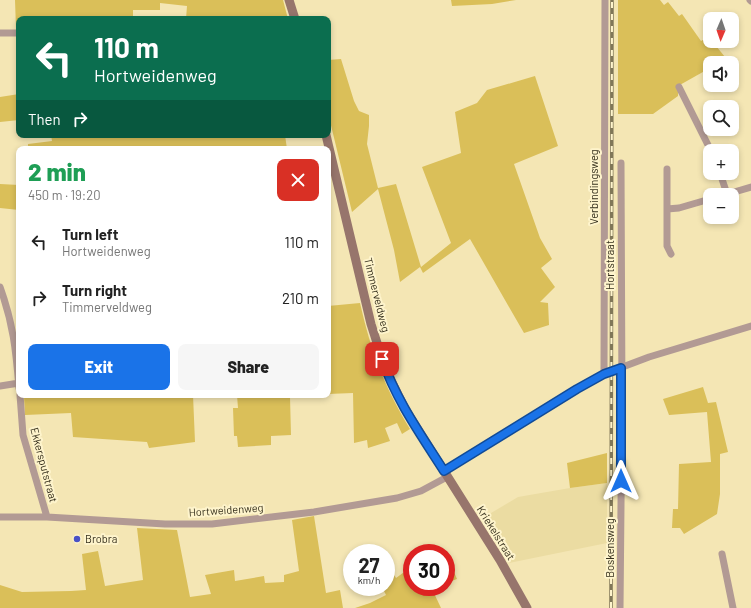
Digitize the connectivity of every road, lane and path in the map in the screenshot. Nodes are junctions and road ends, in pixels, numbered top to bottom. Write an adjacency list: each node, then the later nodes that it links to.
1 (289, 0): 3 (street)
2 (606, 0): 22 (street, Verbindingsweg)
3 (294, 16)
4 (0, 33): 5 (street)
5 (16, 33)
6 (679, 87): 7 (street)
7 (708, 144)
8 (331, 156): 26 (street, Timmerveldweg)
9 (621, 163): 21 (street, Hortstraat)
10 (667, 169): 14 (street)
11 (751, 187): 12 (street)
12 (739, 191)
13 (703, 201): 14 (street)
14 (667, 209): 15 (street)
15 (671, 254)
16 (624, 263): 20 (street)
17 (0, 287): 19 (street)
18 (751, 326): 20 (street)
19 (16, 356)
20 (628, 365): 21 (street)
21 (621, 368): 22 (street); 31 (street, Boskensweg)
22 (608, 373): 26 (street, Hortweidenweg)
23 (16, 383): 24 (street)
24 (0, 386)
25 (20, 398): 28 (street, Ekkersputstraat)
26 (446, 474): 28 (street, Hortweidenweg); 30 (street, Kriekelstraat)
27 (0, 517): 28 (street, Hortweidenweg)
28 (47, 518)
29 (722, 554): 32 (street)
30 (527, 608)
31 (620, 608)
32 (733, 608)

